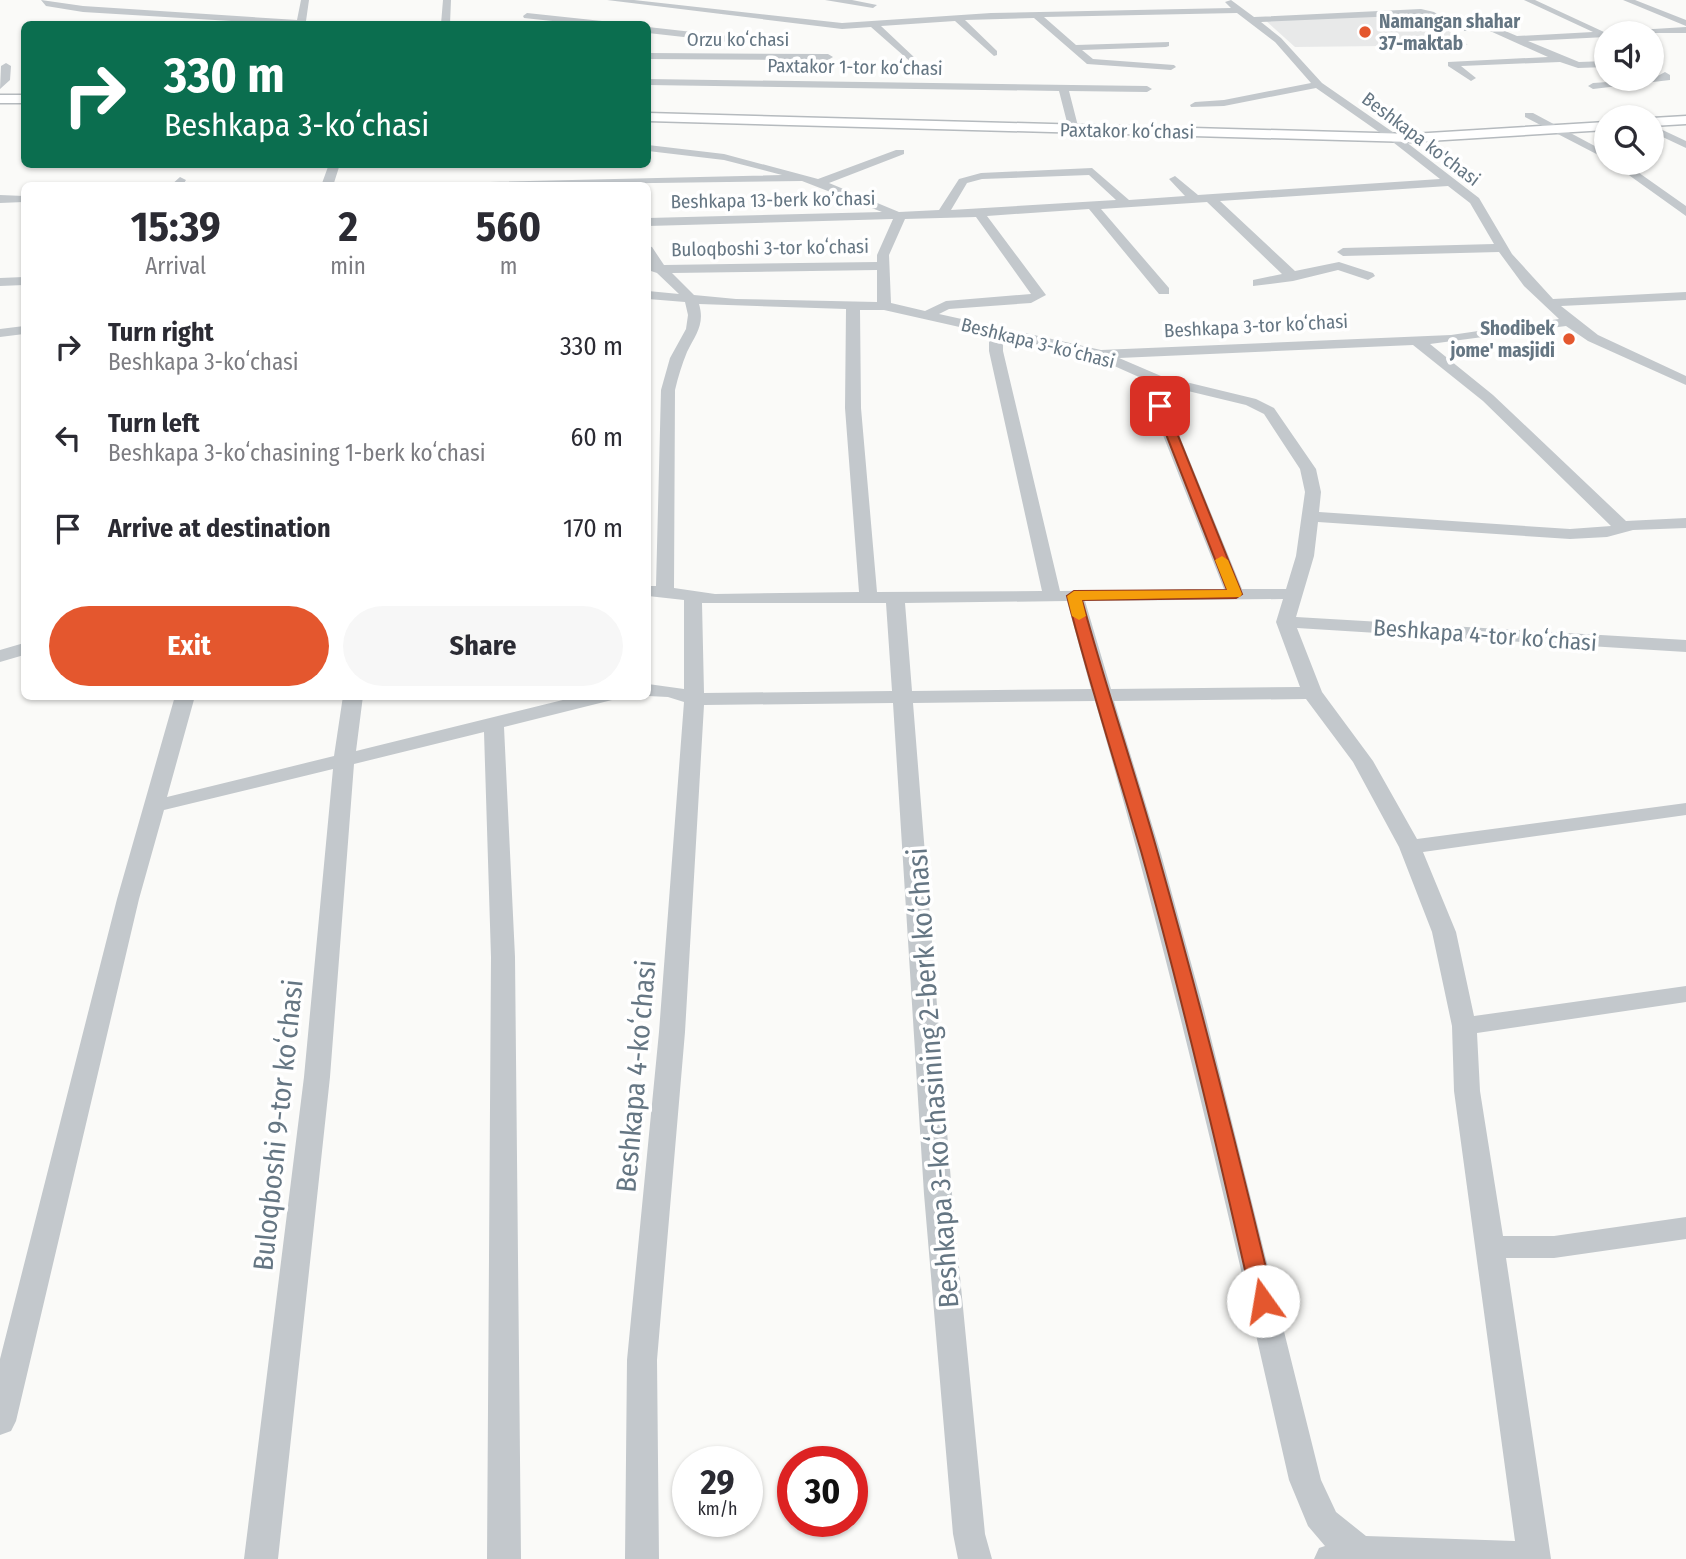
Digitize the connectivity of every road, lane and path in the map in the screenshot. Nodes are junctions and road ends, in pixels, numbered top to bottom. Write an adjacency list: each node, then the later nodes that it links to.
1 (45, 0): 13 (street)
2 (305, 0): 18 (street)
3 (447, 0): 20 (street)
4 (611, 0): 22 (street)
5 (829, 0): 9 (street)
6 (1227, 0): 10 (street, Beshkapa ko'chasi)
7 (1528, 0): 25 (street)
8 (1627, 0): 23 (street)
9 (873, 5)
10 (1238, 10): 12 (street); 16 (street, Beshkapa ko'chasi)
11 (376, 14): 19 (street)
12 (1036, 15): 15 (street); 37 (street)
13 (108, 16): 17 (street)
14 (526, 16): 21 (street)
15 (957, 18): 24 (street); 38 (street)
16 (1253, 20): 32 (street); 49 (street, Beshkapa ko'chasi)
17 (195, 21)
18 (301, 21)
19 (375, 21)
20 (446, 21)
21 (574, 21)
22 (796, 22): 24 (street); 29 (street)
23 (1686, 23)
24 (873, 24): 42 (street)
25 (1594, 29)
26 (651, 30): 39 (street)
27 (1686, 30): 28 (street)
28 (1664, 31)
29 (802, 33)
30 (1594, 33): 31 (street)
31 (1579, 36): 32 (street); 33 (street)
32 (1516, 39): 41 (street)
33 (1594, 41)
34 (1683, 41): 35 (street)
35 (1664, 42)
36 (1166, 44): 37 (street)
37 (1073, 48): 45 (street)
38 (994, 52)
39 (824, 53): 40 (street, Orzu koʻchasi); 46 (street)
40 (651, 56)
41 (1561, 59): 43 (street); 47 (street)
42 (913, 61)
43 (1594, 64)
44 (6, 66): 50 (street)
45 (1171, 67)
46 (840, 76): 48 (street, Paxtakor 1-tor koʻchasi); 51 (street, Paxtakor 1-tor koʻchasi)
47 (1471, 78)
48 (651, 82)
49 (1318, 85): 55 (street); 64 (street, Beshkapa ko'chasi)
50 (0, 86)
51 (1063, 88): 52 (street, Paxtakor 1-tor koʻchasi); 62 (street)
52 (1147, 89)
53 (0, 99): 54 (main road)
54 (21, 99)
55 (1195, 104)
56 (1530, 116): 61 (street)
57 (651, 117): 62 (main road, Paxtakor koʻchasi)
58 (1686, 120): 59 (main road)
59 (1664, 121)
60 (1594, 127): 61 (main road, Paxtakor koʻchasi)
61 (1558, 129): 64 (main road, Paxtakor koʻchasi); 67 (street)
62 (1074, 130): 64 (main road, Paxtakor koʻchasi)
63 (1664, 134): 65 (street)
64 (1393, 137): 73 (street, Beshkapa ko'chasi)
65 (1686, 145)
66 (651, 148): 70 (street, Beshkapa 13-berk koʼchasi)
67 (1594, 149)
68 (900, 152): 74 (street, Beshkapa 13-berk koʼchasi)
69 (1635, 175): 81 (street)
70 (803, 178): 72 (street); 74 (street, Beshkapa 13-berk koʼchasi)
71 (1175, 179): 78 (street)
72 (626, 182)
73 (1453, 182): 75 (street, Beshkapa 13-berk koʼchasi); 86 (street, Beshkapa ko'chasi)
74 (818, 183): 84 (street, Beshkapa 13-berk koʼchasi)
75 (1211, 198): 78 (street, Beshkapa 13-berk koʼchasi); 91 (street)
76 (0, 199): 77 (street)
77 (21, 199)
78 (1196, 200): 79 (street, Beshkapa 13-berk koʼchasi)
79 (1127, 204): 80 (street, Beshkapa 13-berk koʼchasi); 83 (street)
80 (1092, 206): 82 (street, Beshkapa 13-berk koʼchasi); 95 (street)
81 (1686, 212)
82 (979, 213): 83 (street, Beshkapa 13-berk koʼchasi); 102 (street)
83 (943, 214): 84 (street, Beshkapa 13-berk koʼchasi)
84 (900, 216): 85 (street, Beshkapa 13-berk koʼchasi); 88 (street, Beshkapa 13-berk koʼchasi)
85 (651, 222)
86 (1503, 248): 87 (street); 99 (street, Beshkapa ko'chasi)
87 (1343, 252)
88 (881, 266): 89 (street, Buloqboshi 3-tor koʻchasi); 101 (street, Beshkapa 13-berk koʼchasi)
89 (653, 269): 98 (street)
90 (1368, 276): 91 (street)
91 (1293, 277): 94 (street)
92 (21, 281): 93 (street)
93 (0, 282)
94 (1258, 283)
95 (1164, 291)
96 (651, 295): 98 (street, Beshkapa 3-koʻchasi)
97 (1686, 296): 99 (street)
98 (694, 300): 100 (street, Beshkapa 3-koʻchasi); 114 (street)
99 (1550, 303): 103 (street, Beshkapa ko'chasi)
100 (853, 306): 101 (street, Beshkapa 3-koʻchasi); 118 (street)
101 (884, 306): 102 (street, Beshkapa 3-koʻchasi)
102 (928, 315): 106 (street, Beshkapa 3-koʻchasi)
103 (1569, 322): 107 (street, Beshkapa 3-tor koʻchasi); 110 (street, Beshkapa ko'chasi)
104 (21, 330): 105 (street)
105 (0, 333)
106 (1003, 334): 108 (street, Beshkapa 3-koʻchasi); 117 (street)
107 (1416, 341): 108 (street, Beshkapa 3-tor koʻchasi); 113 (street)
108 (1098, 354): 109 (street, Beshkapa 3-koʻchasi)
109 (1156, 379): 111 (street, Beshkapa 3-koʻchasi); 115 (street)
110 (1686, 381)
111 (1310, 516): 113 (street); 116 (street, Beshkapa 3-koʻchasi)
112 (1686, 523): 113 (street)
113 (1622, 527)
114 (656, 591): 120 (street)
115 (1236, 594): 116 (street); 117 (street)
116 (1292, 594): 121 (street)
117 (1063, 596): 119 (street); 128 (street)
118 (868, 597): 119 (street); 120 (street)
119 (895, 597): 127 (street, Beshkapa 3-koʻchasining 2-berk koʻchasi)
120 (692, 598): 129 (street, Beshkapa 4-koʻchasi)
121 (1285, 622): 122 (street, Beshkapa 4-tor koʻchasi); 126 (street)
122 (1686, 646)
123 (21, 649): 124 (street)
124 (0, 656)
125 (651, 690): 129 (street)
126 (1312, 693): 128 (street); 137 (street)
127 (904, 696): 128 (street); 129 (street); 148 (street, Beshkapa 3-koʻchasining 2-berk koʻchasi)
128 (1100, 696): 143 (street)
129 (694, 699): 147 (street, Beshkapa 4-koʻchasi)
130 (184, 700): 135 (street)
131 (352, 700): 134 (street, Buloqboshi 9-tor koʻchasi)
132 (589, 700): 133 (street)
133 (494, 723): 134 (street); 146 (street)
134 (344, 760): 135 (street); 145 (street, Buloqboshi 9-tor koʻchasi)
135 (155, 806): 142 (street)
136 (1686, 809): 137 (street)
137 (1410, 847): 139 (street)
138 (1686, 994): 139 (street)
139 (1464, 1026): 141 (street)
140 (1686, 1228): 141 (street)
141 (1491, 1247): 144 (street)
142 (0, 1421)
143 (1346, 1555): 144 (street)
144 (1534, 1558)
145 (261, 1559)
146 (504, 1559)
147 (642, 1559)
148 (975, 1559)

